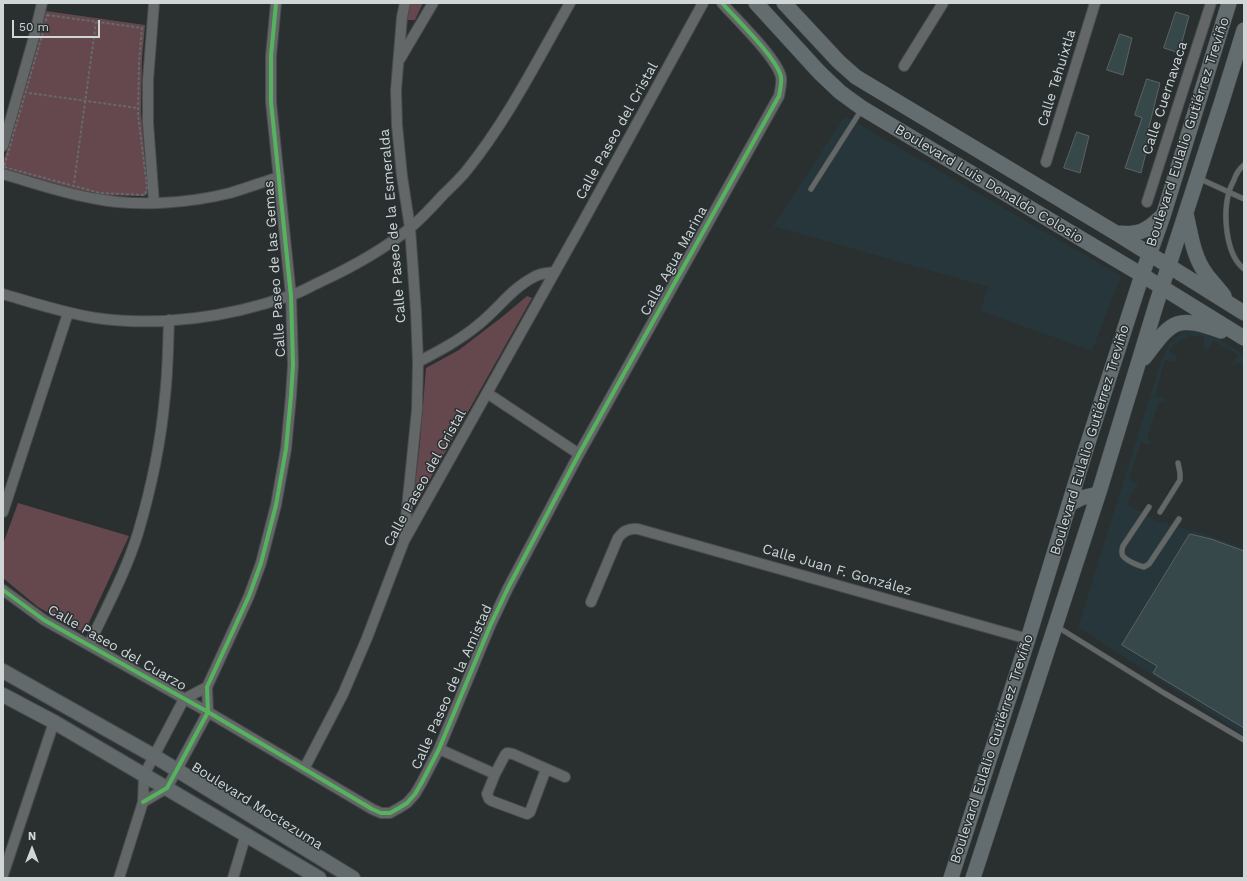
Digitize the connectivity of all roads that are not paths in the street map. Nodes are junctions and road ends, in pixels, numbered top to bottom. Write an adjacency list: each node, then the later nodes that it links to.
1 (42, 3): 20 (street)
2 (154, 3): 30 (street)
3 (276, 3): 24 (street, Calle Paseo de las Gemas)
4 (405, 3): 17 (street, Calle Paseo de la Esmeralda)
5 (433, 3): 17 (street)
6 (570, 3): 33 (street)
7 (703, 3): 38 (street, Calle Paseo del Cristal)
8 (722, 3): 51 (street, Calle Agua Marina)
9 (756, 3): 19 (main road, Boulevard Luis Donaldo Colosio)
10 (784, 3): 34 (main road, Boulevard Luis Donaldo Colosio)
11 (944, 3): 18 (street)
12 (1095, 3): 21 (street, Calle Tehuixtla)
13 (1210, 3): 29 (street, Calle Cuernavaca)
14 (1229, 6): 32 (main road, Boulevard Eulalio Gutiérrez Treviño)
15 (1244, 30): 16 (main road, Boulevard Eulalio Gutiérrez Treviño)
16 (1240, 54): 25 (main road, Boulevard Eulalio Gutiérrez Treviño)
17 (398, 63): 33 (street, Calle Paseo de la Esmeralda)
18 (904, 66)
19 (862, 108): 26 (lane); 39 (main road, Boulevard Luis Donaldo Colosio)
20 (3, 146)
21 (1046, 162)
22 (1244, 165): 27 (lane)
23 (3, 174): 30 (street)
24 (279, 177): 30 (street); 42 (street, Calle Paseo de las Gemas)
25 (1197, 178): 27 (lane); 31 (main road, Boulevard Eulalio Gutiérrez Treviño)
26 (811, 190)
27 (1229, 191): 28 (lane); 37 (lane)
28 (1244, 199)
29 (1147, 202)
30 (154, 203)
31 (1186, 213): 36 (main road, Boulevard Eulalio Gutiérrez Treviño); 43 (main road)
32 (1163, 216): 34 (main road); 35 (main road, Boulevard Eulalio Gutiérrez Treviño)
33 (410, 228): 42 (street); 48 (street, Calle Paseo de la Esmeralda)
34 (1116, 233): 35 (main road, Boulevard Luis Donaldo Colosio)
35 (1149, 254): 36 (main road, Boulevard Luis Donaldo Colosio); 39 (main road, Boulevard Eulalio Gutiérrez Treviño)
36 (1168, 266): 40 (main road, Boulevard Eulalio Gutiérrez Treviño); 43 (main road, Boulevard Luis Donaldo Colosio)
37 (1244, 269)
38 (555, 272): 48 (street); 50 (street, Calle Paseo del Cristal)
39 (1142, 275): 40 (main road, Boulevard Luis Donaldo Colosio); 54 (main road, Boulevard Eulalio Gutiérrez Treviño)
40 (1162, 287): 47 (main road, Boulevard Luis Donaldo Colosio); 49 (main road, Boulevard Eulalio Gutiérrez Treviño)
41 (3, 294): 44 (street)
42 (291, 296): 46 (street); 66 (street, Calle Paseo de las Gemas)
43 (1228, 303): 45 (main road, Boulevard Luis Donaldo Colosio)
44 (68, 313): 46 (street); 56 (street)
45 (1244, 313)
46 (169, 320): 64 (street)
47 (1244, 338): 49 (main road)
48 (418, 362): 59 (street, Calle Paseo de la Esmeralda)
49 (1138, 365): 53 (main road, Boulevard Eulalio Gutiérrez Treviño)
50 (487, 393): 51 (street); 59 (street, Calle Paseo del Cristal)
51 (580, 454): 72 (street, Calle Paseo de la Amistad)
52 (1178, 463): 57 (lane)
53 (1098, 494): 54 (main road); 62 (main road, Boulevard Eulalio Gutiérrez Treviño)
54 (1069, 504): 63 (main road, Boulevard Eulalio Gutiérrez Treviño)
55 (1149, 507): 58 (lane)
56 (3, 512)
57 (1160, 512)
58 (1179, 519)
59 (404, 541): 75 (street, Calle Paseo del Cristal)
60 (3, 590): 64 (street, Calle Paseo del Cuarzo)
61 (591, 602): 63 (street, Calle Juan F. González)
62 (1055, 625): 71 (lane); 90 (main road, Boulevard Eulalio Gutiérrez Treviño)
63 (1028, 639): 89 (main road, Boulevard Eulalio Gutiérrez Treviño)
64 (88, 644): 68 (street, Calle Paseo del Cuarzo)
65 (3, 671): 73 (main road, Boulevard Moctezuma)
66 (207, 687): 68 (street); 69 (street, Calle Paseo de las Gemas)
67 (3, 695): 70 (main road, Boulevard Moctezuma)
68 (184, 699): 69 (street, Calle Paseo del Cuarzo); 73 (street)
69 (208, 712): 74 (street); 75 (street, Calle Paseo del Cuarzo)
70 (54, 722): 78 (main road, Boulevard Moctezuma); 84 (street)
71 (1244, 740)
72 (439, 749): 77 (street); 82 (street, Calle Paseo de la Amistad)
73 (154, 756): 74 (main road, Boulevard Moctezuma); 78 (street)
74 (177, 769): 80 (street); 88 (main road, Boulevard Moctezuma)
75 (304, 769): 82 (street, Calle Paseo del Cuarzo)
76 (546, 769): 77 (street); 77 (street); 79 (street)
77 (495, 774)
78 (144, 775): 80 (main road, Boulevard Moctezuma); 81 (street)
79 (565, 777)
80 (167, 788): 81 (street); 83 (main road, Boulevard Moctezuma)
81 (143, 802): 85 (street)
82 (390, 813)
83 (246, 834): 86 (street); 87 (main road, Boulevard Moctezuma)
84 (3, 876)
85 (119, 878)
86 (233, 878)
87 (319, 878)
88 (353, 878)
89 (951, 878)
90 (973, 878)

